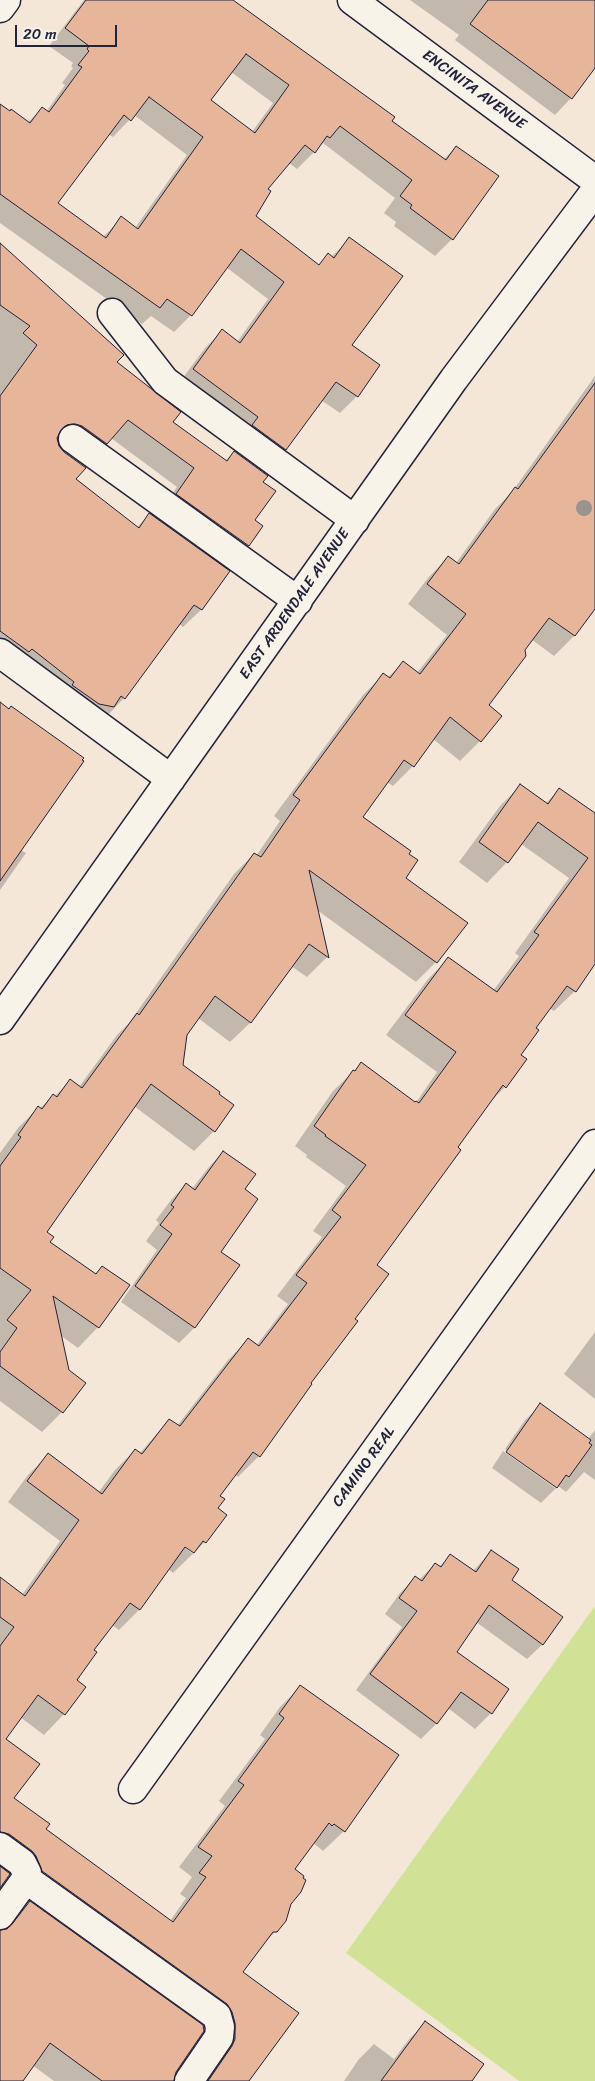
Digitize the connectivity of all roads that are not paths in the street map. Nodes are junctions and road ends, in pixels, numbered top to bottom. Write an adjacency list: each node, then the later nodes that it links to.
1 (6, 0): 3 (street)
2 (352, 0): 4 (street, ENCINITA AVENUE)
3 (0, 8)
4 (595, 180)
5 (595, 191): 8 (street, EAST ARDENDALE AVENUE)
6 (112, 313): 8 (street)
7 (73, 439): 9 (street)
8 (355, 520): 9 (street, EAST ARDENDALE AVENUE)
9 (298, 600): 11 (street, EAST ARDENDALE AVENUE)
10 (0, 653): 11 (street)
11 (171, 779): 12 (street, EAST ARDENDALE AVENUE)
12 (0, 1020)
13 (595, 1144): 14 (street, CAMINO REAL)
14 (133, 1789)
15 (0, 1847): 16 (street)
16 (26, 1879): 17 (street); 18 (street)
17 (0, 1915)
18 (189, 2081)

